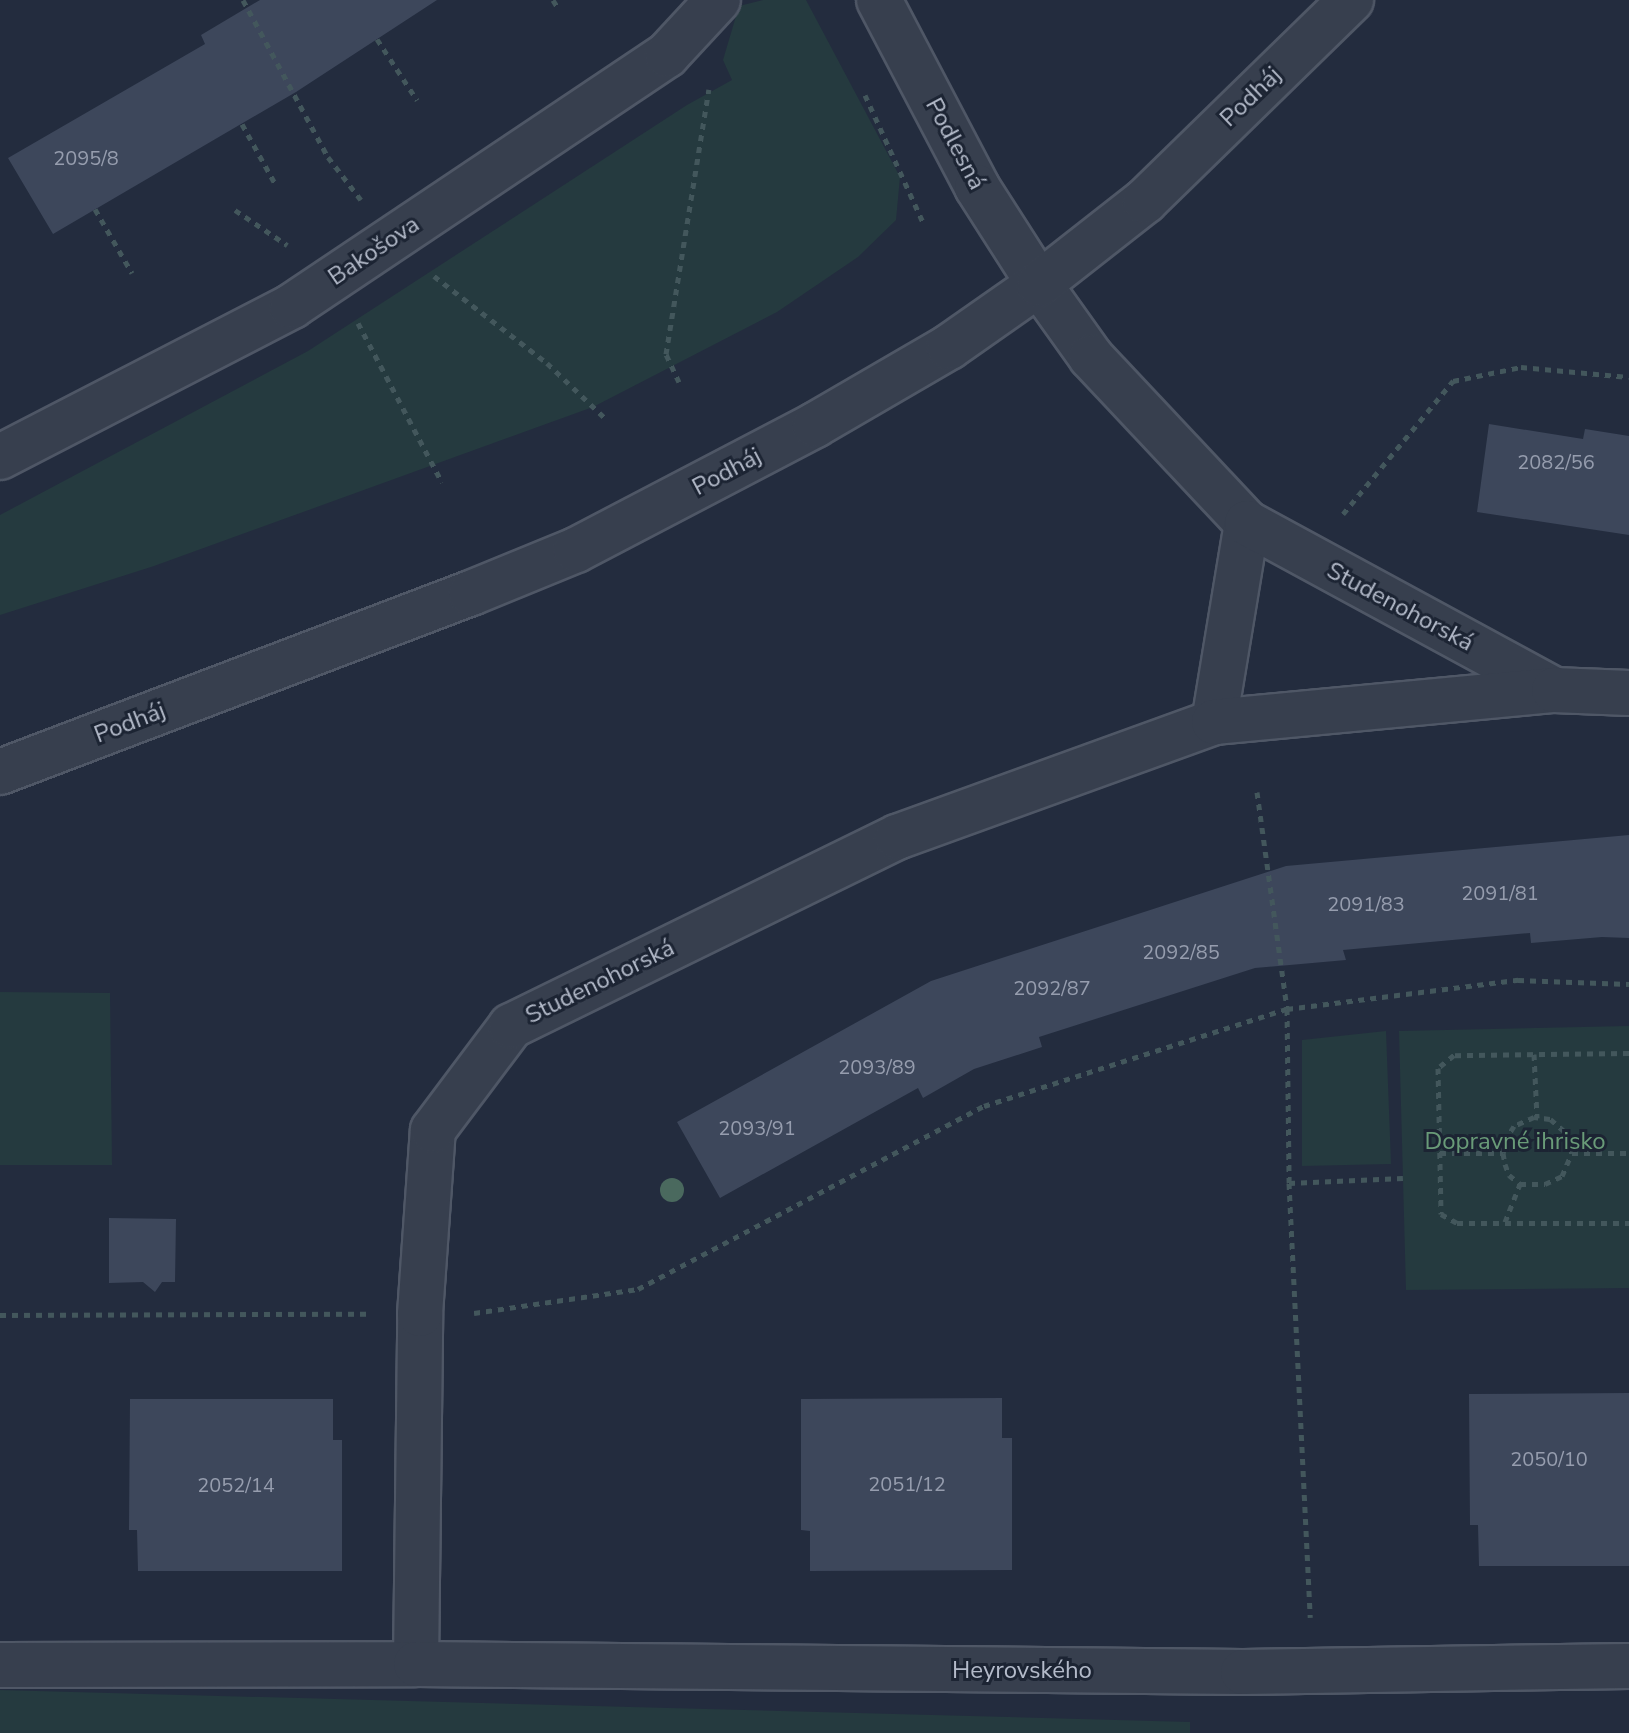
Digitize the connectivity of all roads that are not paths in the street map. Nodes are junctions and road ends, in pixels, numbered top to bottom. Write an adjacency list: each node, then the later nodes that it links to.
1 (718, 0): 5 (street, Bakošova)
2 (879, 0): 4 (street, Podlesná)
3 (1351, 0): 4 (street, Podháj)
4 (1039, 284): 6 (street, Studenohorská); 10 (street, Podháj)
5 (0, 457)
6 (1247, 523): 7 (street, Studenohorská); 9 (street)
7 (1554, 690): 8 (street, Studenohorská); 9 (street, Studenohorská)
8 (1629, 693)
9 (1214, 722): 11 (street, Studenohorská)
10 (0, 772)
11 (416, 1664): 12 (street, Heyrovského); 13 (street, Heyrovského)
12 (0, 1665)
13 (1629, 1666)

